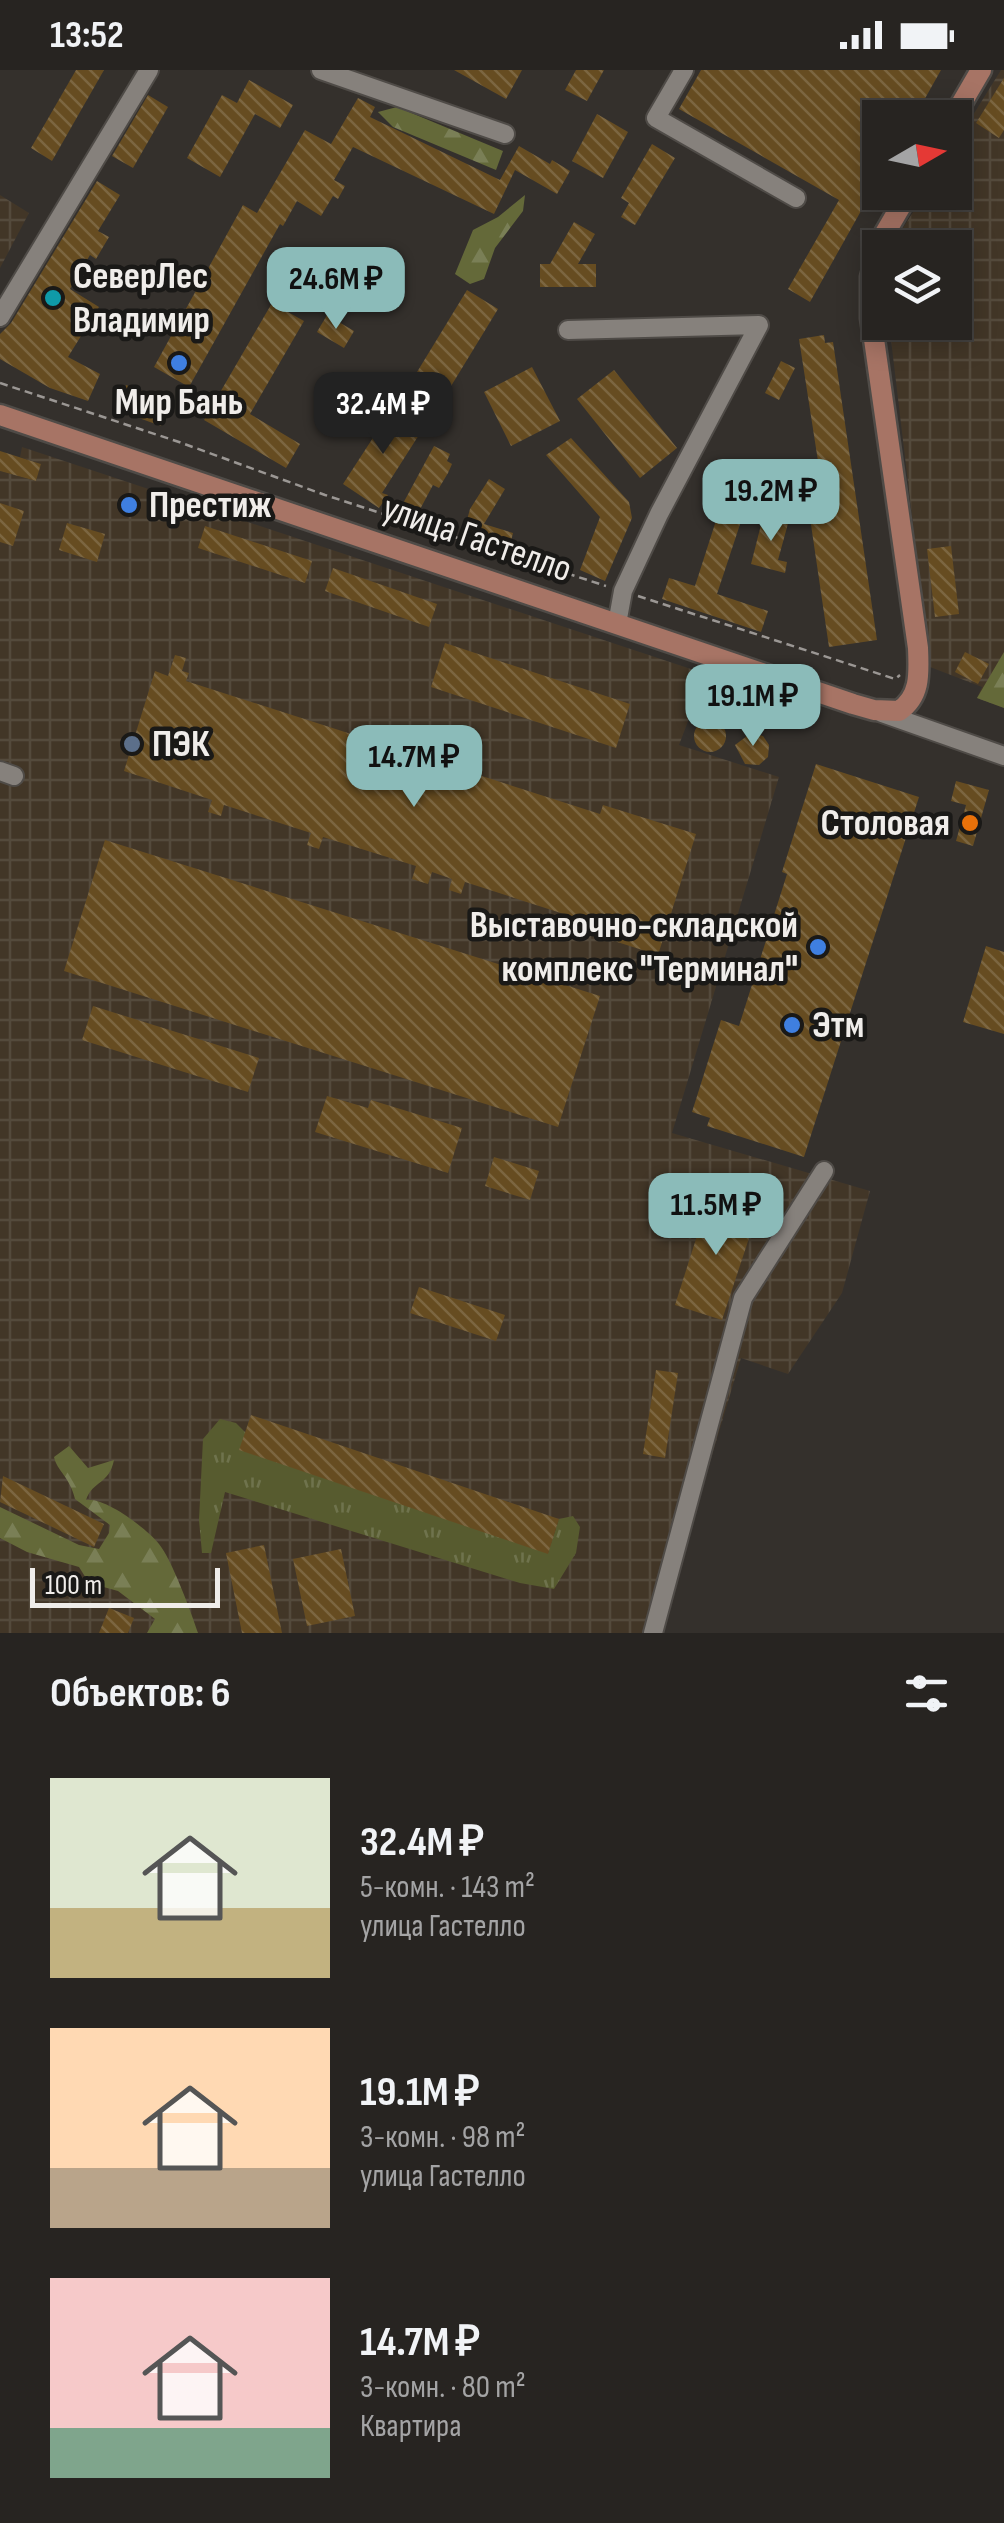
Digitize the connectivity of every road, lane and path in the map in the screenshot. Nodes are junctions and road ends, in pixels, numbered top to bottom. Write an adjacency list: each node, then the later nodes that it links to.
1 (149, 70): 9 (street)
2 (321, 70): 6 (street)
3 (684, 70): 7 (street)
4 (981, 70): 5 (main road)
5 (964, 100)
6 (506, 134)
7 (796, 198)
8 (898, 210): 15 (main road)
9 (0, 317)
10 (568, 330): 13 (street)
11 (0, 383): 13 (path)
12 (0, 415): 14 (main road, улица Гастелло)
13 (623, 591): 14 (street); 15 (path)
14 (618, 624): 16 (main road, улица Гастелло)
15 (910, 679): 16 (main road, улица Гастелло); 17 (street)
16 (874, 710): 17 (street, улица Гастелло)
17 (928, 730): 18 (street, улица Гастелло)
18 (1004, 756)
19 (824, 1171): 20 (street)
20 (653, 1633)

